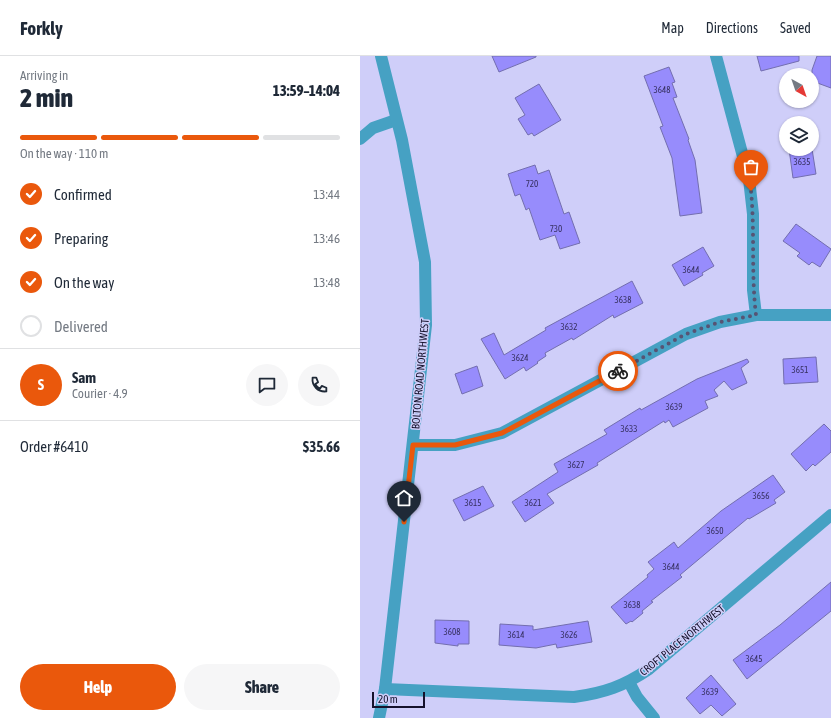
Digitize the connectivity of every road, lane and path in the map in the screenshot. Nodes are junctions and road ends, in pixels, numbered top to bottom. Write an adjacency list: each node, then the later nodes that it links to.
1 (381, 56): 3 (street, BOLTON ROAD NORTHWEST)
2 (716, 56): 5 (street)
3 (396, 120): 4 (street); 7 (street, BOLTON ROAD NORTHWEST)
4 (360, 139)
5 (756, 315): 6 (street); 7 (street)
6 (831, 315)
7 (413, 445): 10 (street, BOLTON ROAD NORTHWEST)
8 (831, 515): 9 (street, CROFT PLACE NORTHWEST)
9 (629, 682): 10 (street, CROFT PLACE NORTHWEST); 12 (street)
10 (385, 689): 11 (street, BOLTON ROAD NORTHWEST)
11 (379, 718)
12 (654, 718)

